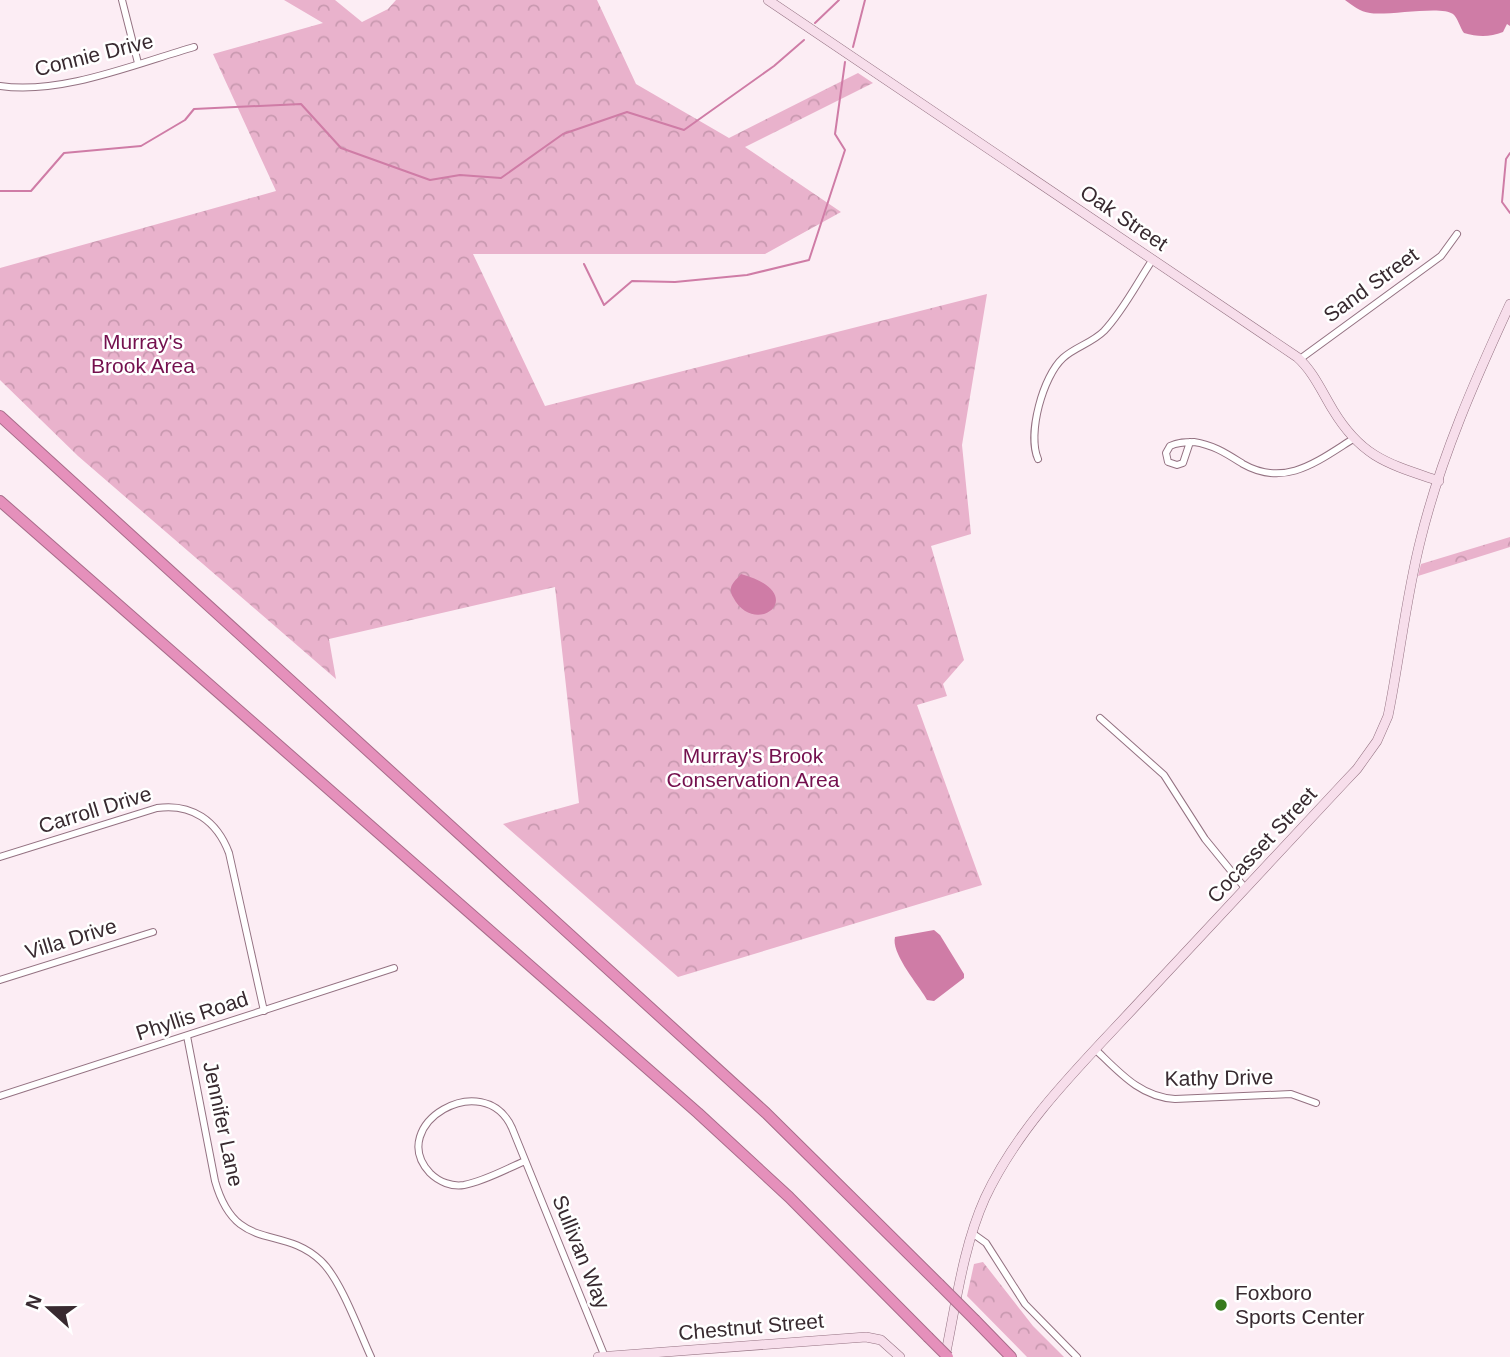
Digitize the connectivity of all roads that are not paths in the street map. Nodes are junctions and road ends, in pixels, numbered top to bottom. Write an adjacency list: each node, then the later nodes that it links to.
1 (122, 0): 4 (street)
2 (768, 0): 7 (main road, Oak Street)
3 (194, 47): 4 (street, Connie Drive)
4 (138, 63): 5 (street, Connie Drive)
5 (0, 86)
6 (1457, 234): 9 (street, Sand Street)
7 (1153, 259): 9 (main road, Oak Street); 13 (street)
8 (1510, 304): 14 (main road, Cocasset Street)
9 (1300, 359): 11 (main road, Oak Street)
10 (0, 416): 35 (highway, bridge)
11 (1353, 439): 12 (street); 14 (main road, Oak Street)
12 (1190, 442)
13 (1038, 459)
14 (1439, 481): 18 (main road, Cocasset Street)
15 (0, 501): 34 (highway, bridge)
16 (1100, 718): 18 (street)
17 (0, 857): 22 (street, Carroll Drive)
18 (1245, 888): 24 (main road, Cocasset Street)
19 (153, 932): 21 (street, Villa Drive)
20 (394, 968): 22 (street, Phyllis Road)
21 (0, 980)
22 (264, 1011): 23 (street, Phyllis Road)
23 (187, 1036): 25 (street, Phyllis Road); 31 (street, Jennifer Lane)
24 (1095, 1049): 26 (street, Kathy Drive); 28 (main road, Cocasset Street)
25 (0, 1096)
26 (1316, 1103)
27 (525, 1161): 27 (street, Sullivan Way); 30 (street, Sullivan Way)
28 (972, 1233): 34 (main road, Cocasset Street); 36 (street)
29 (709, 1353): 30 (main road, Chestnut Street); 33 (main road, Chestnut Street)
30 (605, 1356): 32 (main road, Chestnut Street)
31 (371, 1357)
32 (598, 1357)
33 (900, 1357)
34 (946, 1357)
35 (1011, 1357)
36 (1077, 1357)

